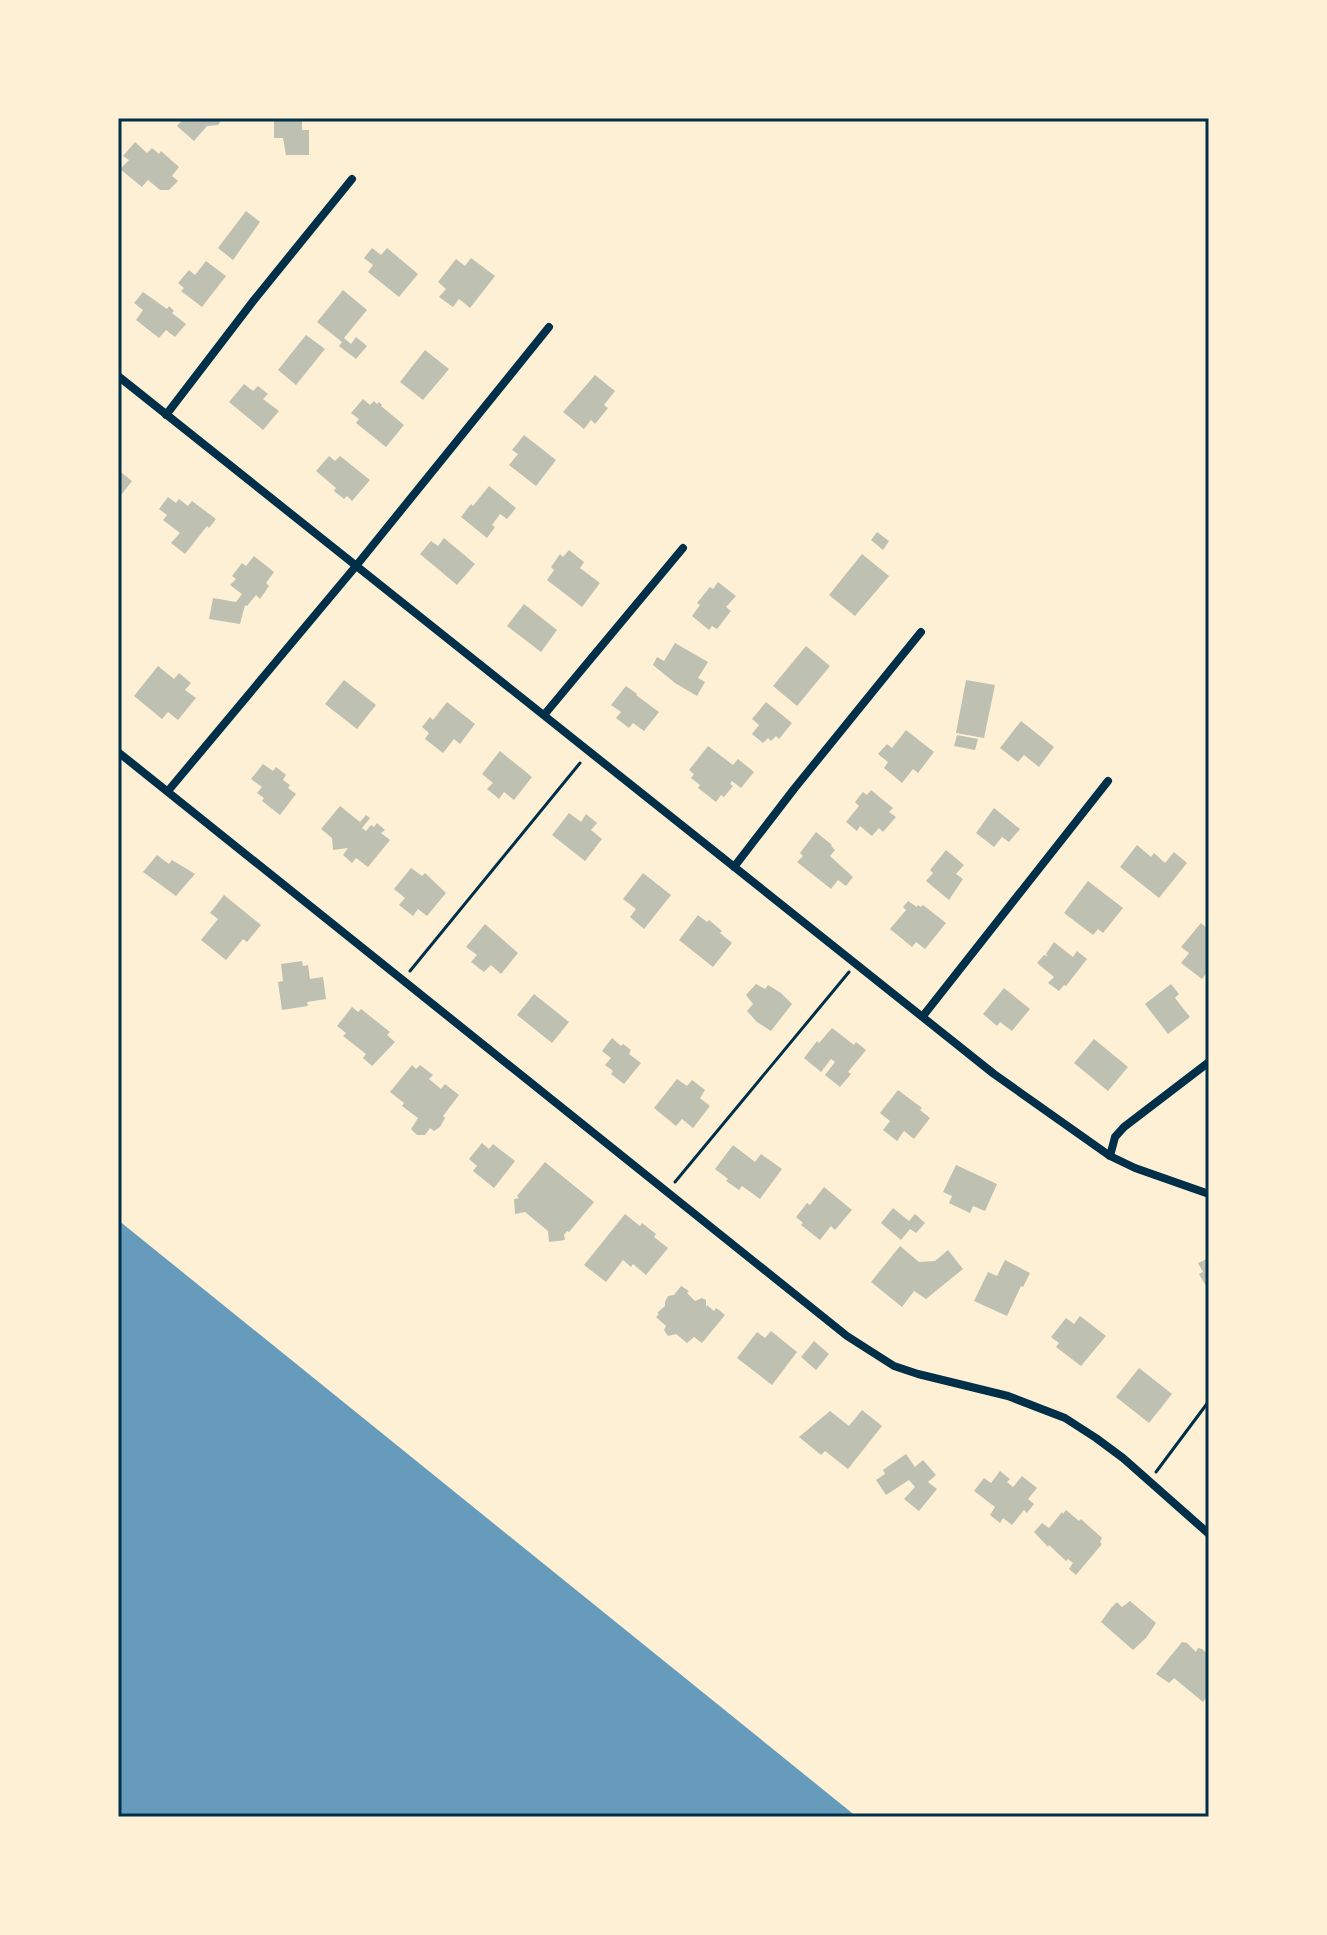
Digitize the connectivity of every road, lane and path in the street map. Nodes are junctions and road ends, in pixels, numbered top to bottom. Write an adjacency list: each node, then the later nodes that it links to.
1 (352, 179): 4 (street)
2 (549, 327): 6 (street)
3 (118, 376): 4 (street)
4 (166, 415): 6 (street)
5 (683, 548): 8 (street)
6 (356, 566): 8 (street); 12 (street)
7 (921, 632): 13 (street)
8 (544, 715): 9 (street)
9 (590, 751): 13 (street); 15 (path)
10 (118, 752): 12 (street)
11 (1108, 781): 16 (street)
12 (168, 791): 15 (street)
13 (734, 867): 14 (street)
14 (856, 963): 16 (street); 19 (path)
15 (403, 980): 19 (street)
16 (923, 1016): 18 (street)
17 (1209, 1062): 18 (street)
18 (1110, 1156): 20 (street)
19 (667, 1191): 22 (street)
20 (1209, 1194)
21 (1209, 1401): 22 (path)
22 (1149, 1481): 23 (street)
23 (1209, 1534)

